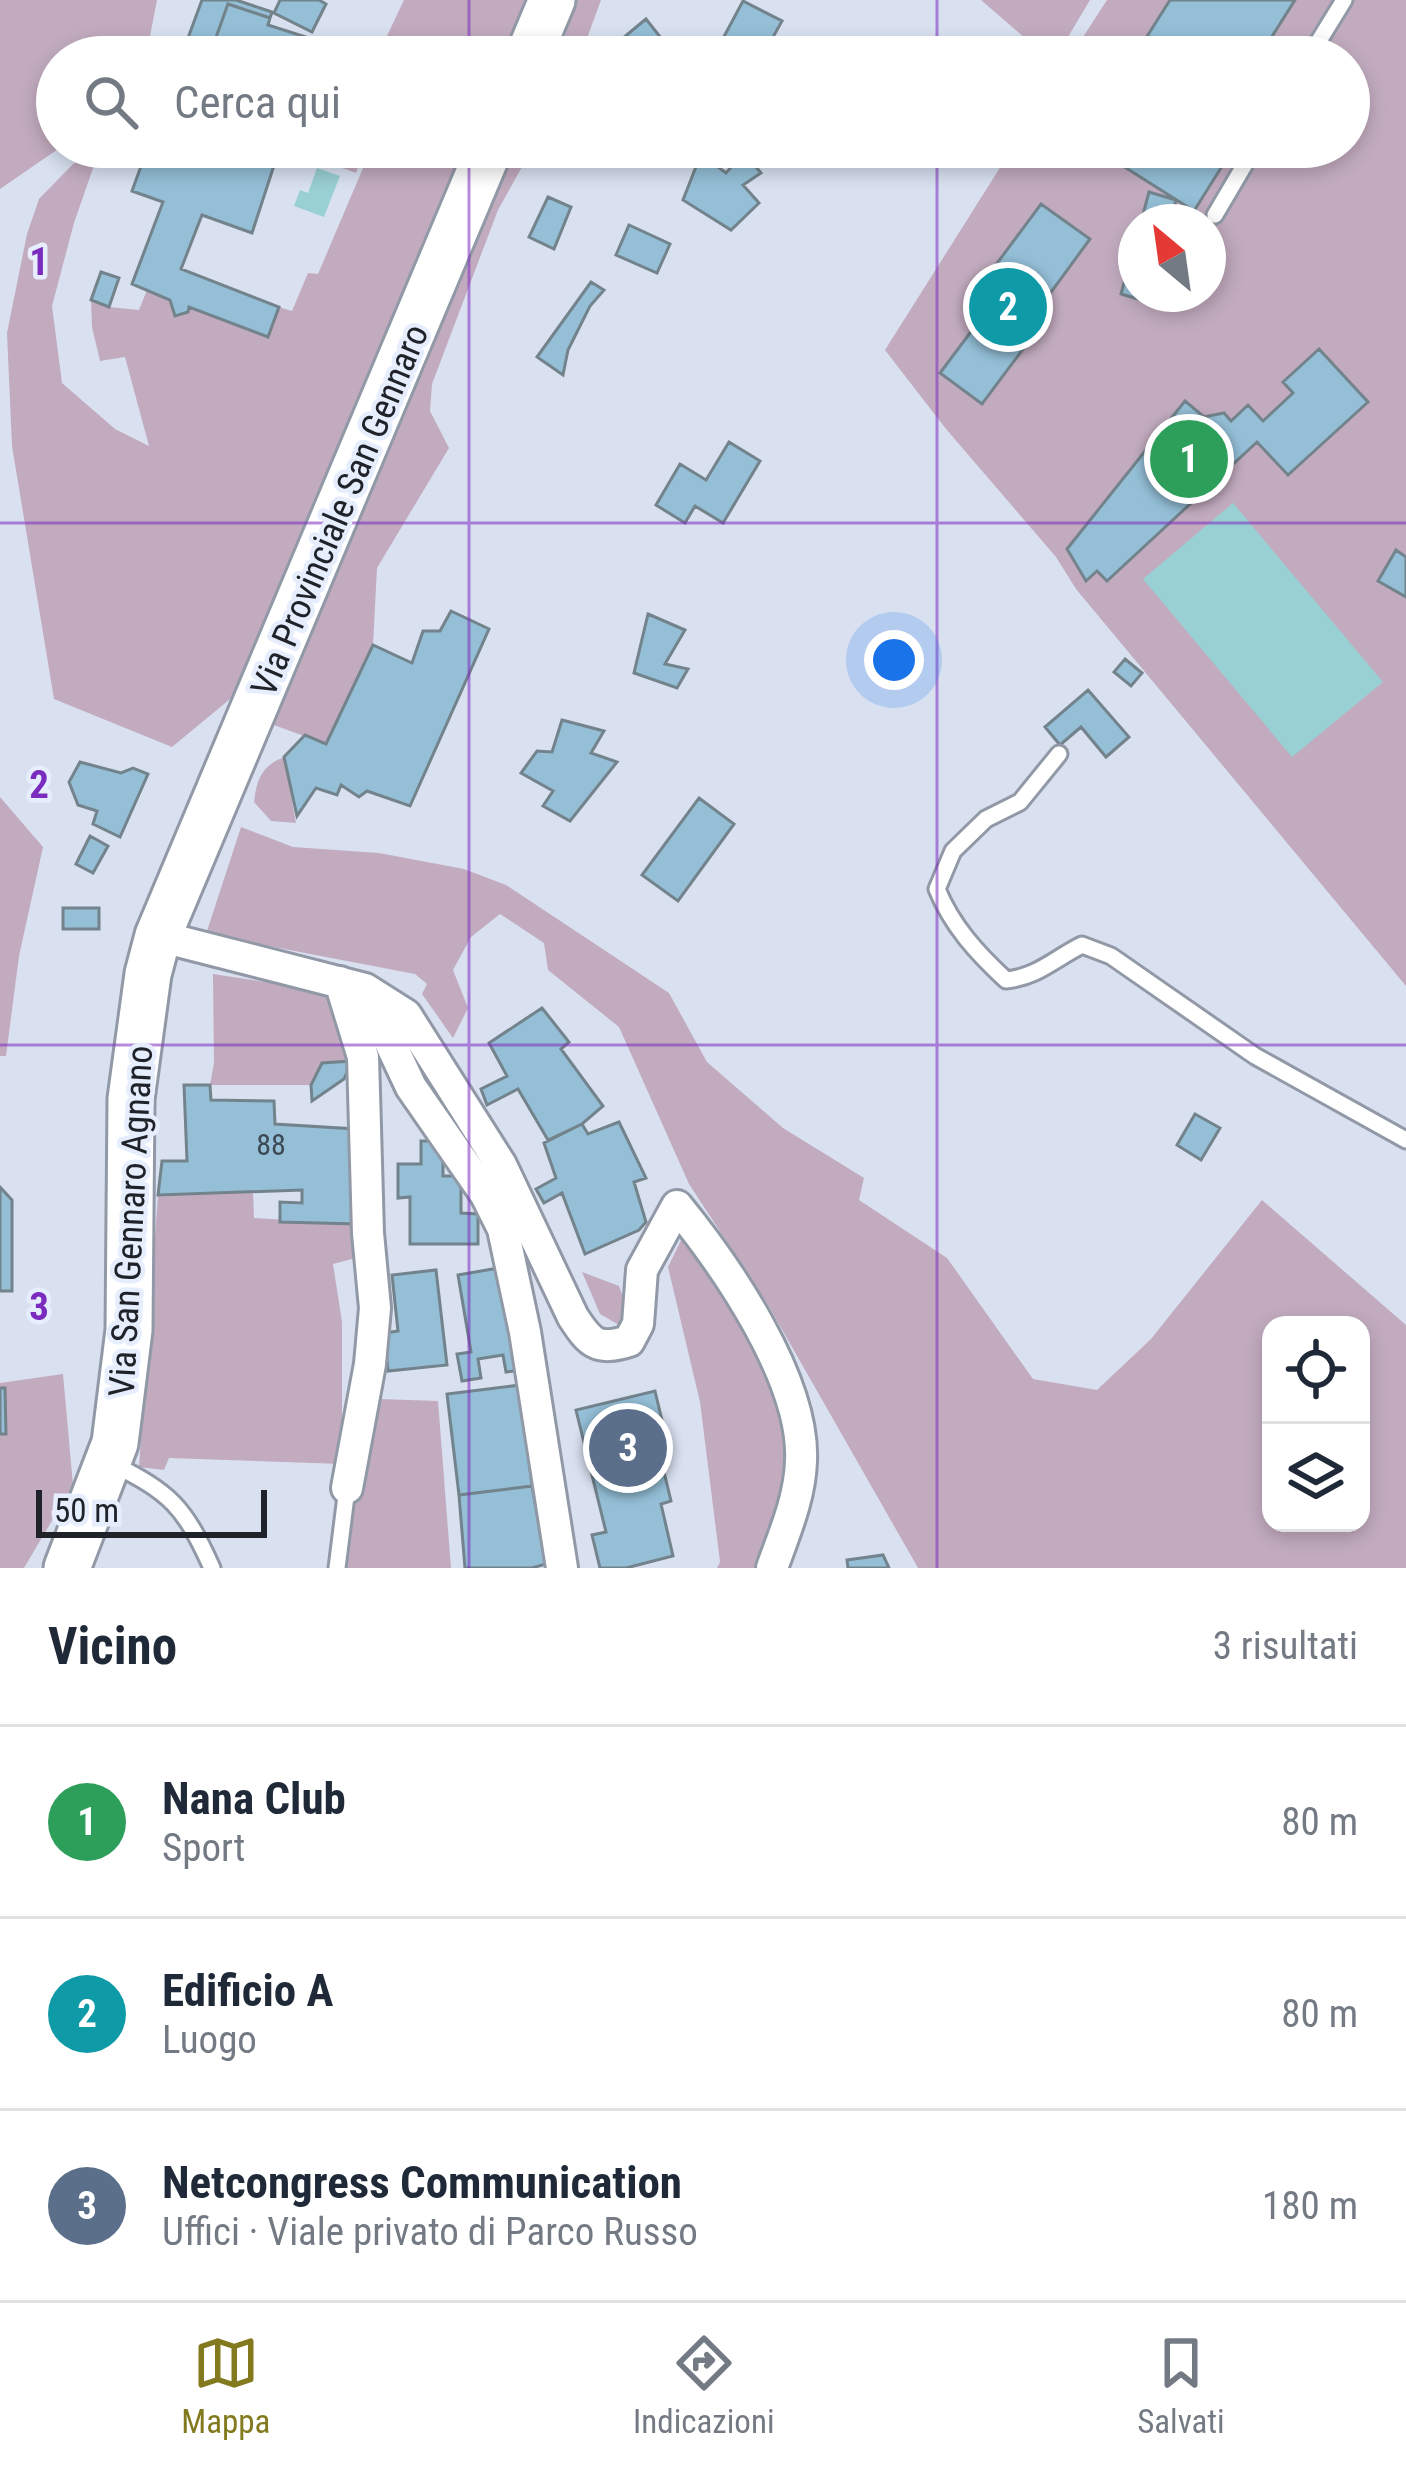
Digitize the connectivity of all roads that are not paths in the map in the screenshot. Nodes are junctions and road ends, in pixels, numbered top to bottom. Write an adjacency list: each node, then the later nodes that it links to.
1 (552, 0): 3 (main road)
2 (1344, 0): 4 (lane)
3 (537, 36)
4 (1322, 36)
5 (481, 168): 9 (main road, Via Provinciale San Gennaro)
6 (1242, 168): 7 (lane)
7 (1221, 204)
8 (1059, 754): 12 (lane)
9 (185, 872): 10 (main road, Via San Gennaro Agnano)
10 (158, 936): 11 (street); 13 (main road, Via San Gennaro Agnano)
11 (352, 985): 14 (street); 18 (street); 19 (street)
12 (1406, 1140)
13 (108, 1461): 15 (main road, Via San Gennaro Agnano); 16 (lane)
14 (347, 1488): 17 (lane)
15 (67, 1568)
16 (212, 1568)
17 (337, 1568)
18 (562, 1568)
19 (772, 1568)

